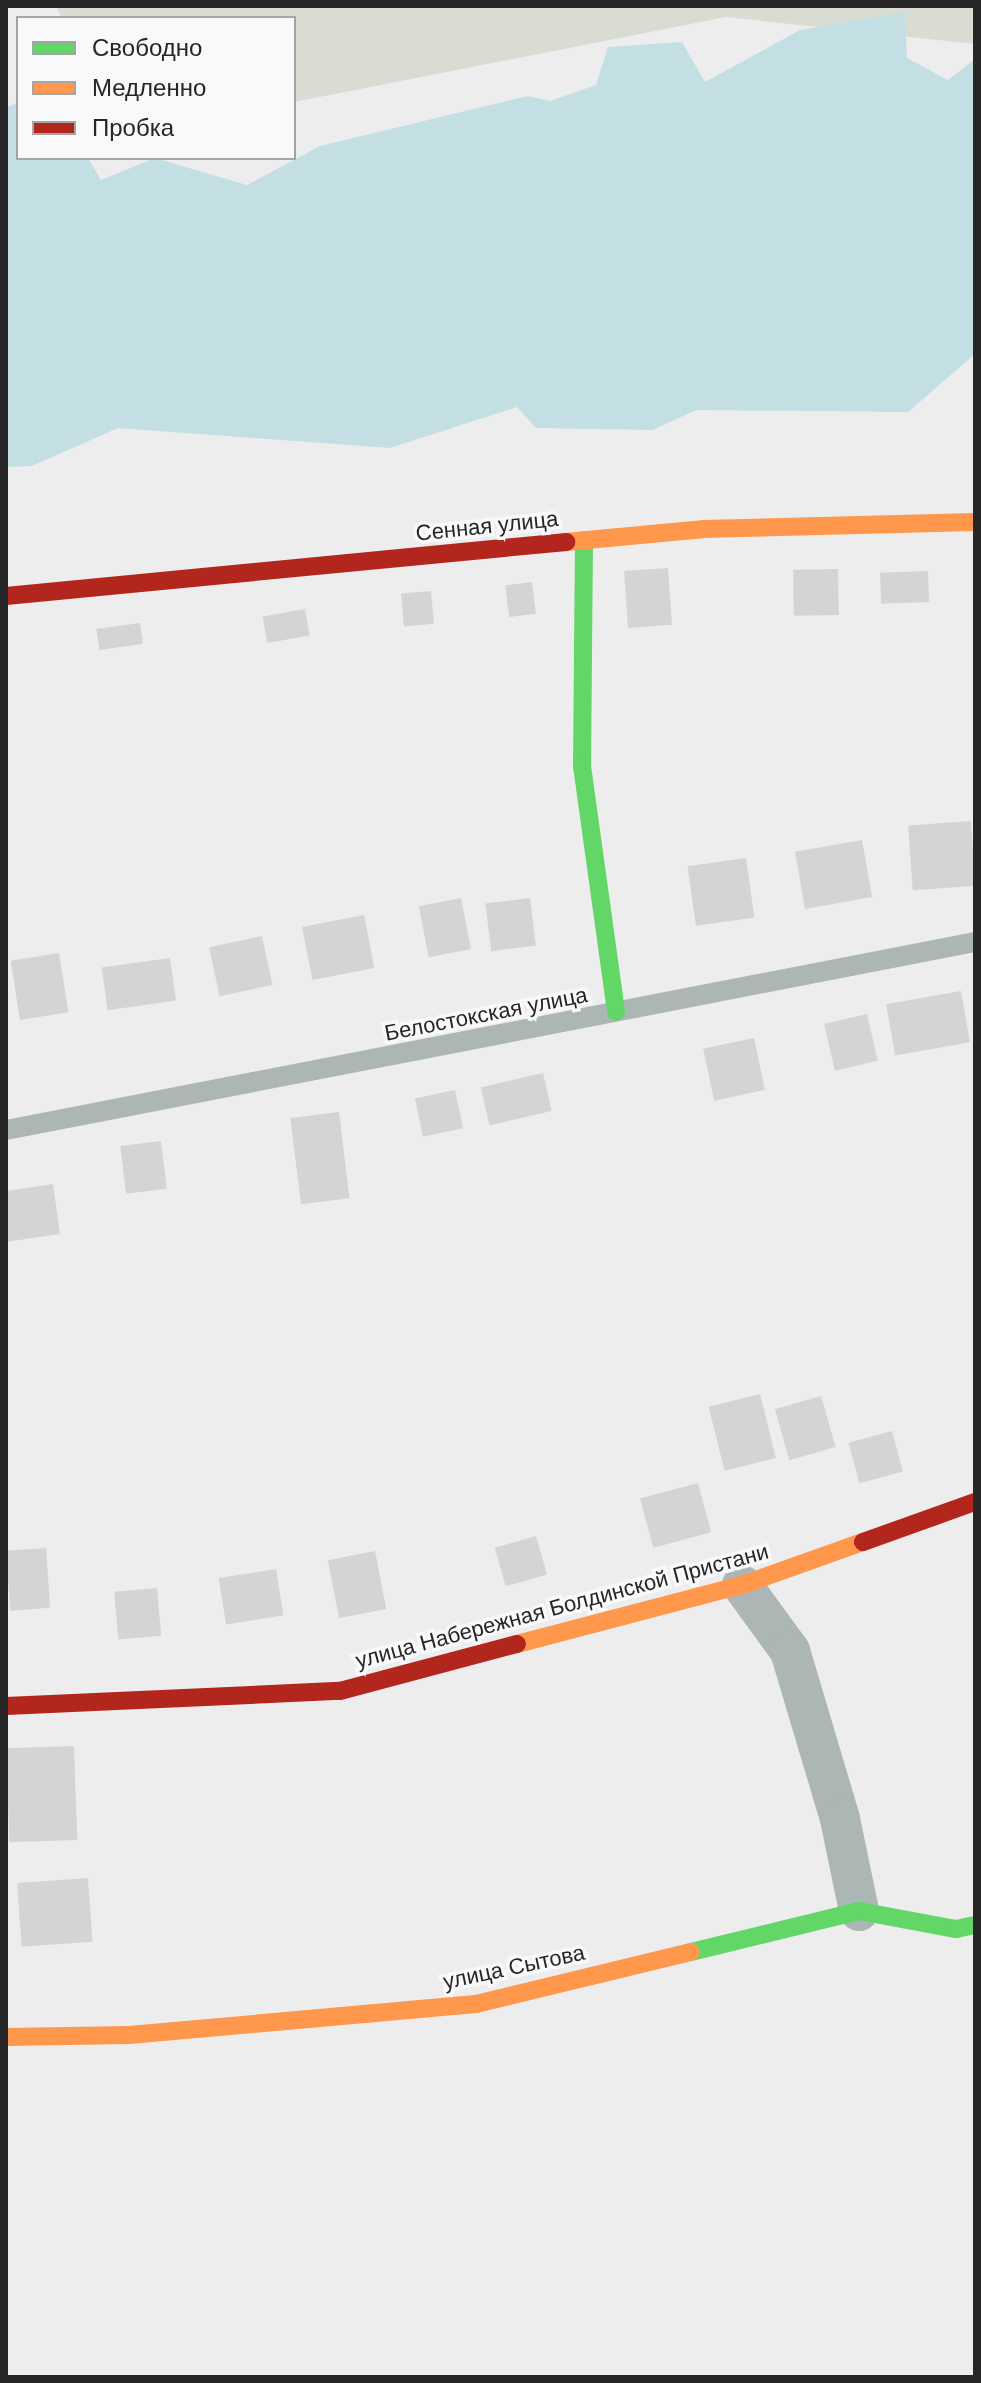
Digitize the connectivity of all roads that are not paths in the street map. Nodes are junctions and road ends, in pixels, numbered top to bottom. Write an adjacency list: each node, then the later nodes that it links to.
1 (975, 522): 2 (street, Сенная улица)
2 (584, 540): 3 (street, Сенная улица); 5 (street)
3 (6, 596)
4 (975, 942): 5 (lane, Белостокская улица)
5 (616, 1012): 6 (lane, Белостокская улица)
6 (6, 1130)
7 (975, 1502): 8 (street, улица Набережная Болдинской Пристани)
8 (742, 1585): 9 (street, улица Набережная Болдинской Пристани); 10 (street)
9 (6, 1706)
10 (859, 1911): 11 (street, улица Сытова); 12 (street, улица Сытова)
11 (975, 1925)
12 (6, 2037)

